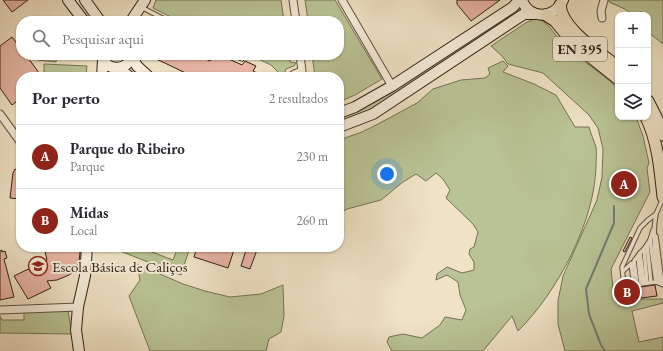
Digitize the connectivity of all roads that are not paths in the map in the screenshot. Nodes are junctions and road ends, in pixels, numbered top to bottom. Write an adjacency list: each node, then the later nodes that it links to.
1 (68, 0): 10 (main road)
2 (84, 0): 11 (main road)
3 (293, 0): 13 (street)
4 (342, 0): 28 (street)
5 (521, 0): 9 (main road); 28 (main road)
6 (604, 0): 14 (street)
7 (562, 3): 9 (main road); 20 (main road, EN 395)
8 (138, 13): 12 (lane)
9 (540, 14): 27 (main road, EN 395); 33 (main road)
10 (80, 16)
11 (96, 16)
12 (149, 16)
13 (295, 16)
14 (602, 18)
15 (102, 60): 22 (main road)
16 (104, 60): 21 (main road)
17 (130, 60): 21 (main road)
18 (134, 60): 25 (main road)
19 (301, 60): 26 (street)
20 (615, 65)
21 (116, 68): 23 (main road); 24 (main road)
22 (102, 72)
23 (112, 72)
24 (122, 72)
25 (144, 72)
26 (299, 72)
27 (615, 77)
28 (392, 86): 30 (main road)
29 (651, 107): 34 (main road)
30 (344, 111)
31 (0, 114): 35 (street)
32 (647, 120): 36 (main road)
33 (344, 125)
34 (663, 134)
35 (16, 136)
36 (663, 198): 37 (lane)
37 (656, 214): 38 (lane); 46 (lane)
38 (654, 227): 39 (lane); 48 (lane)
39 (650, 240): 40 (lane); 47 (lane)
40 (647, 245): 41 (lane); 47 (lane)
41 (644, 249): 43 (lane); 47 (lane)
42 (87, 252): 49 (main road)
43 (640, 253): 44 (lane); 47 (lane)
44 (638, 257): 45 (lane); 47 (lane)
45 (633, 262): 46 (lane); 47 (lane)
46 (623, 271): 47 (lane)
47 (644, 283): 48 (lane)
48 (663, 285)
49 (78, 307): 50 (street); 51 (main road)
50 (0, 310)
51 (79, 351)

